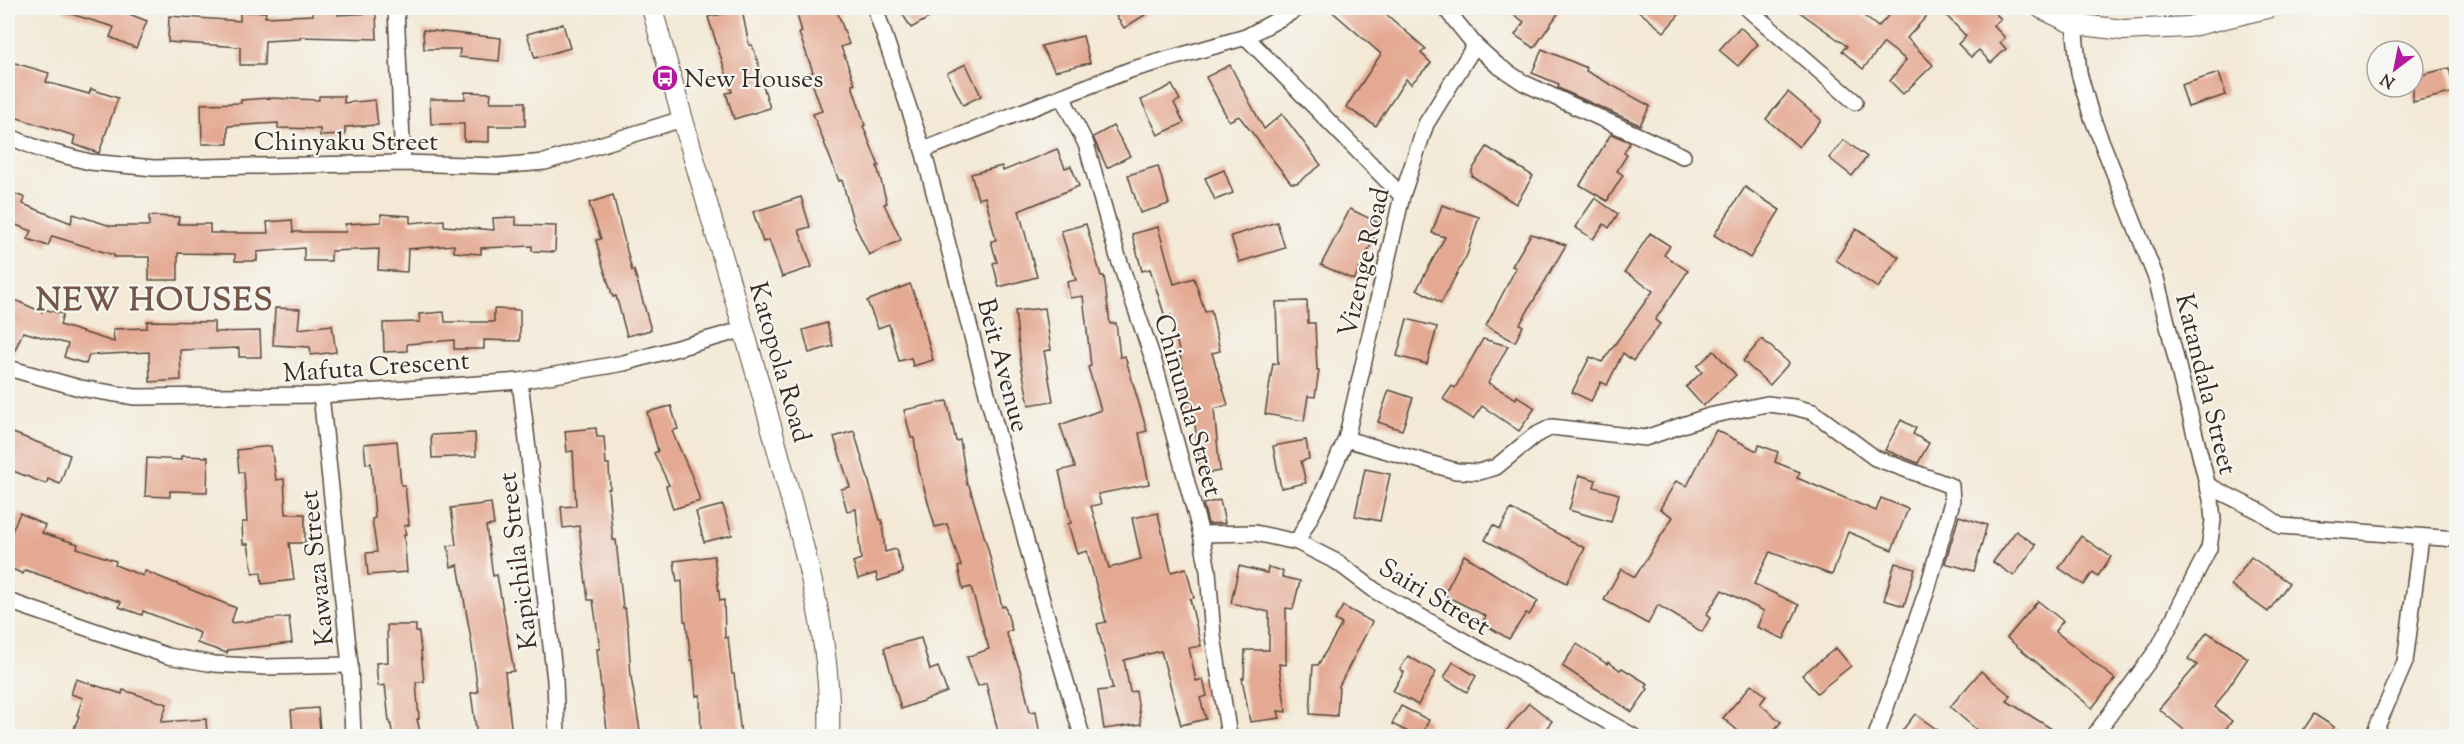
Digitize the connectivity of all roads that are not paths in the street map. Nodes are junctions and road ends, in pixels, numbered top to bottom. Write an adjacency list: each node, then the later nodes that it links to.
1 (396, 8): 18 (street)
2 (652, 8): 14 (street, Katopola Road)
3 (875, 8): 16 (street, Beit Avenue)
4 (1299, 8): 10 (street)
5 (1445, 8): 11 (street)
6 (1746, 8): 13 (street)
7 (2041, 8): 9 (street)
8 (2267, 8): 9 (street)
9 (2074, 24): 25 (street, Katandala Street)
10 (1246, 37): 12 (street); 19 (street)
11 (1475, 45): 17 (street); 19 (street, Vizenge Road)
12 (1062, 97): 16 (street); 26 (street, Chinunda Street)
13 (1855, 102)
14 (682, 119): 18 (street, Chinyaku Street); 20 (street, Katopola Road)
15 (8, 136): 18 (street, Chinyaku Street)
16 (923, 150): 35 (street, Beit Avenue)
17 (1683, 156)
18 (403, 164)
19 (1402, 196): 24 (street, Vizenge Road)
20 (745, 329): 22 (street, Mafuta Crescent); 34 (street, Katopola Road)
21 (8, 368): 23 (street, Mafuta Crescent)
22 (520, 381): 23 (street, Mafuta Crescent); 33 (street, Kapichila Street)
23 (321, 395): 31 (street, Kawaza Street)
24 (1346, 439): 29 (street, Vizenge Road); 38 (street)
25 (2207, 485): 27 (street); 39 (street, Katandala Street)
26 (1201, 534): 29 (street, Sairi Street); 36 (street, Chinunda Street)
27 (2421, 537): 28 (street); 40 (street)
28 (2457, 539)
29 (1297, 542): 37 (street, Sairi Street)
30 (8, 601): 31 (street)
31 (350, 665): 32 (street, Kawaza Street)
32 (352, 736)
33 (557, 736)
34 (829, 736)
35 (1082, 736)
36 (1229, 736)
37 (1633, 736)
38 (1876, 736)
39 (2094, 736)
40 (2373, 736)

